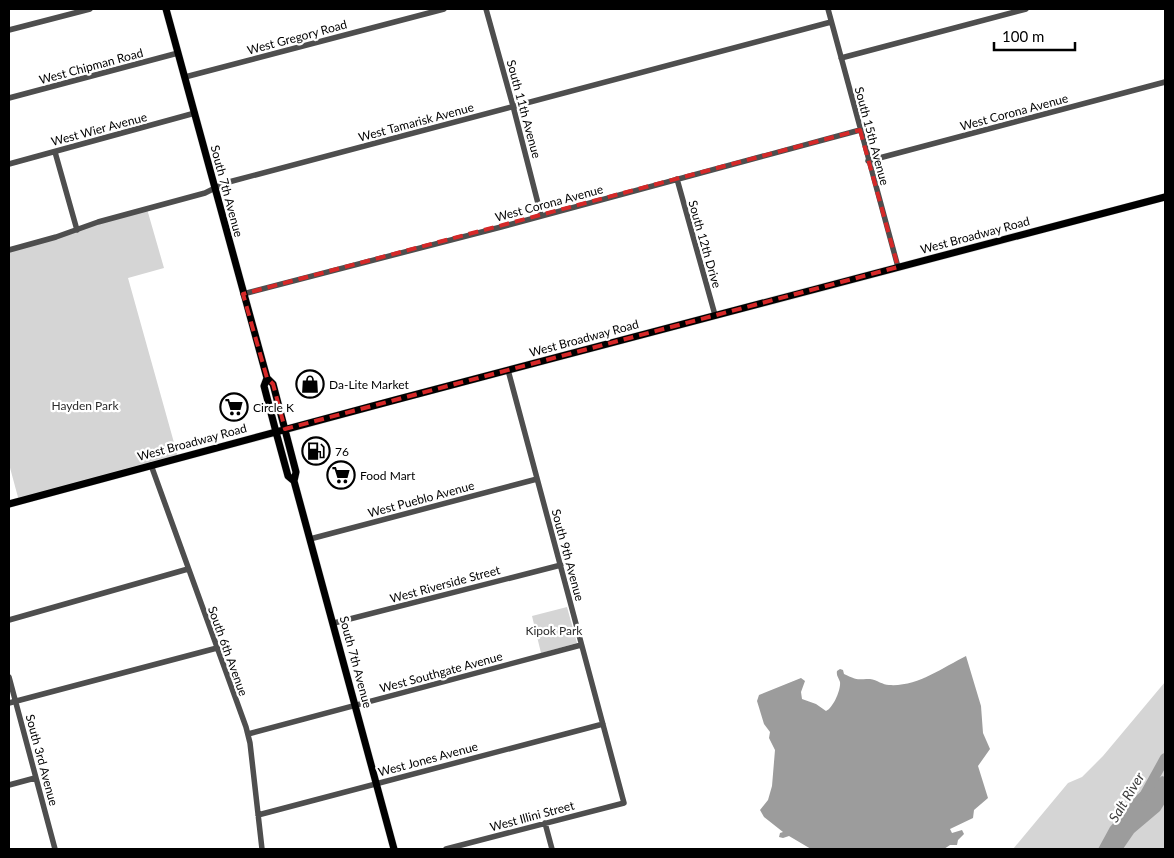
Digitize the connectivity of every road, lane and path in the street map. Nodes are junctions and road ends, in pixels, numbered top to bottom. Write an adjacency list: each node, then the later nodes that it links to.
1 (90, 9): 8 (street)
2 (166, 9): 9 (main road, South 7th Avenue)
3 (444, 9): 11 (street, West Gregory Road)
4 (486, 9): 14 (street, South 11th Avenue)
5 (828, 9): 7 (street, South 15th Avenue)
6 (1026, 9): 10 (street)
7 (831, 22): 10 (street, South 15th Avenue); 14 (street, West Tamarisk Avenue)
8 (9, 30)
9 (178, 53): 11 (main road, South 7th Avenue); 13 (street, West Chipman Road)
10 (841, 58): 16 (street, South 15th Avenue)
11 (185, 77): 15 (main road, South 7th Avenue)
12 (1165, 82): 18 (street, West Corona Avenue)
13 (9, 98)
14 (513, 106): 21 (street, West Tamarisk Avenue); 23 (street, South 11th Avenue)
15 (195, 113): 17 (street, West Wier Avenue); 21 (main road, South 7th Avenue)
16 (860, 130): 18 (street, South 15th Avenue); 20 (street, West Corona Avenue)
17 (55, 152): 19 (street, West Wier Avenue); 24 (street)
18 (868, 160): 26 (street, South 15th Avenue)
19 (9, 164)
20 (677, 179): 23 (street, West Corona Avenue); 28 (street, South 12th Drive)
21 (214, 187): 24 (street, West Tamarisk Avenue); 27 (main road, South 7th Avenue)
22 (1165, 197): 26 (main road, West Broadway Road)
23 (541, 215): 27 (street, West Corona Avenue)
24 (77, 230): 25 (street, West Tamarisk Avenue)
25 (9, 250)
26 (898, 267): 28 (main road, West Broadway Road)
27 (244, 294): 30 (main road, South 7th Avenue)
28 (715, 315): 29 (main road, West Broadway Road)
29 (508, 370): 31 (main road, West Broadway Road); 34 (street, South 9th Avenue)
30 (267, 378): 31 (main road, South 7th Avenue); 32 (main road, South 7th Avenue)
31 (285, 429): 32 (main road, West Broadway Road); 35 (main road, South 7th Avenue)
32 (276, 432): 33 (main road, West Broadway Road); 35 (main road, South 7th Avenue)
33 (151, 465): 36 (main road, West Broadway Road); 39 (street, South 6th Avenue)
34 (537, 478): 37 (street, West Pueblo Avenue); 38 (street, South 9th Avenue)
35 (294, 481): 37 (main road, South 7th Avenue)
36 (9, 504)
37 (310, 539): 41 (main road, South 7th Avenue)
38 (560, 565): 41 (street, West Riverside Street); 42 (street, South 9th Avenue)
39 (188, 569): 40 (street); 43 (street, South 6th Avenue)
40 (9, 620)
41 (334, 624): 47 (main road, South 7th Avenue)
42 (581, 645): 47 (street, West Southgate Avenue); 48 (street, South 9th Avenue)
43 (217, 648): 45 (street); 49 (street, South 6th Avenue)
44 (9, 677): 45 (street, South 3rd Avenue)
45 (16, 701): 46 (street); 50 (street, South 3rd Avenue)
46 (9, 703)
47 (356, 706): 49 (street, West Southgate Avenue); 51 (main road, South 7th Avenue)
48 (603, 724): 51 (street, West Jones Avenue); 53 (street, South 9th Avenue)
49 (248, 734): 54 (street, South 6th Avenue)
50 (36, 778): 52 (street); 56 (street, South 3rd Avenue)
51 (376, 783): 54 (street, West Jones Avenue); 58 (main road, South 7th Avenue)
52 (9, 785)
53 (624, 802): 55 (street, West Illini Street)
54 (258, 815): 57 (street, South 6th Avenue)
55 (545, 823): 59 (street, West Illini Street); 60 (street)
56 (55, 849)
57 (262, 849)
58 (394, 849)
59 (446, 849)
60 (552, 849)

